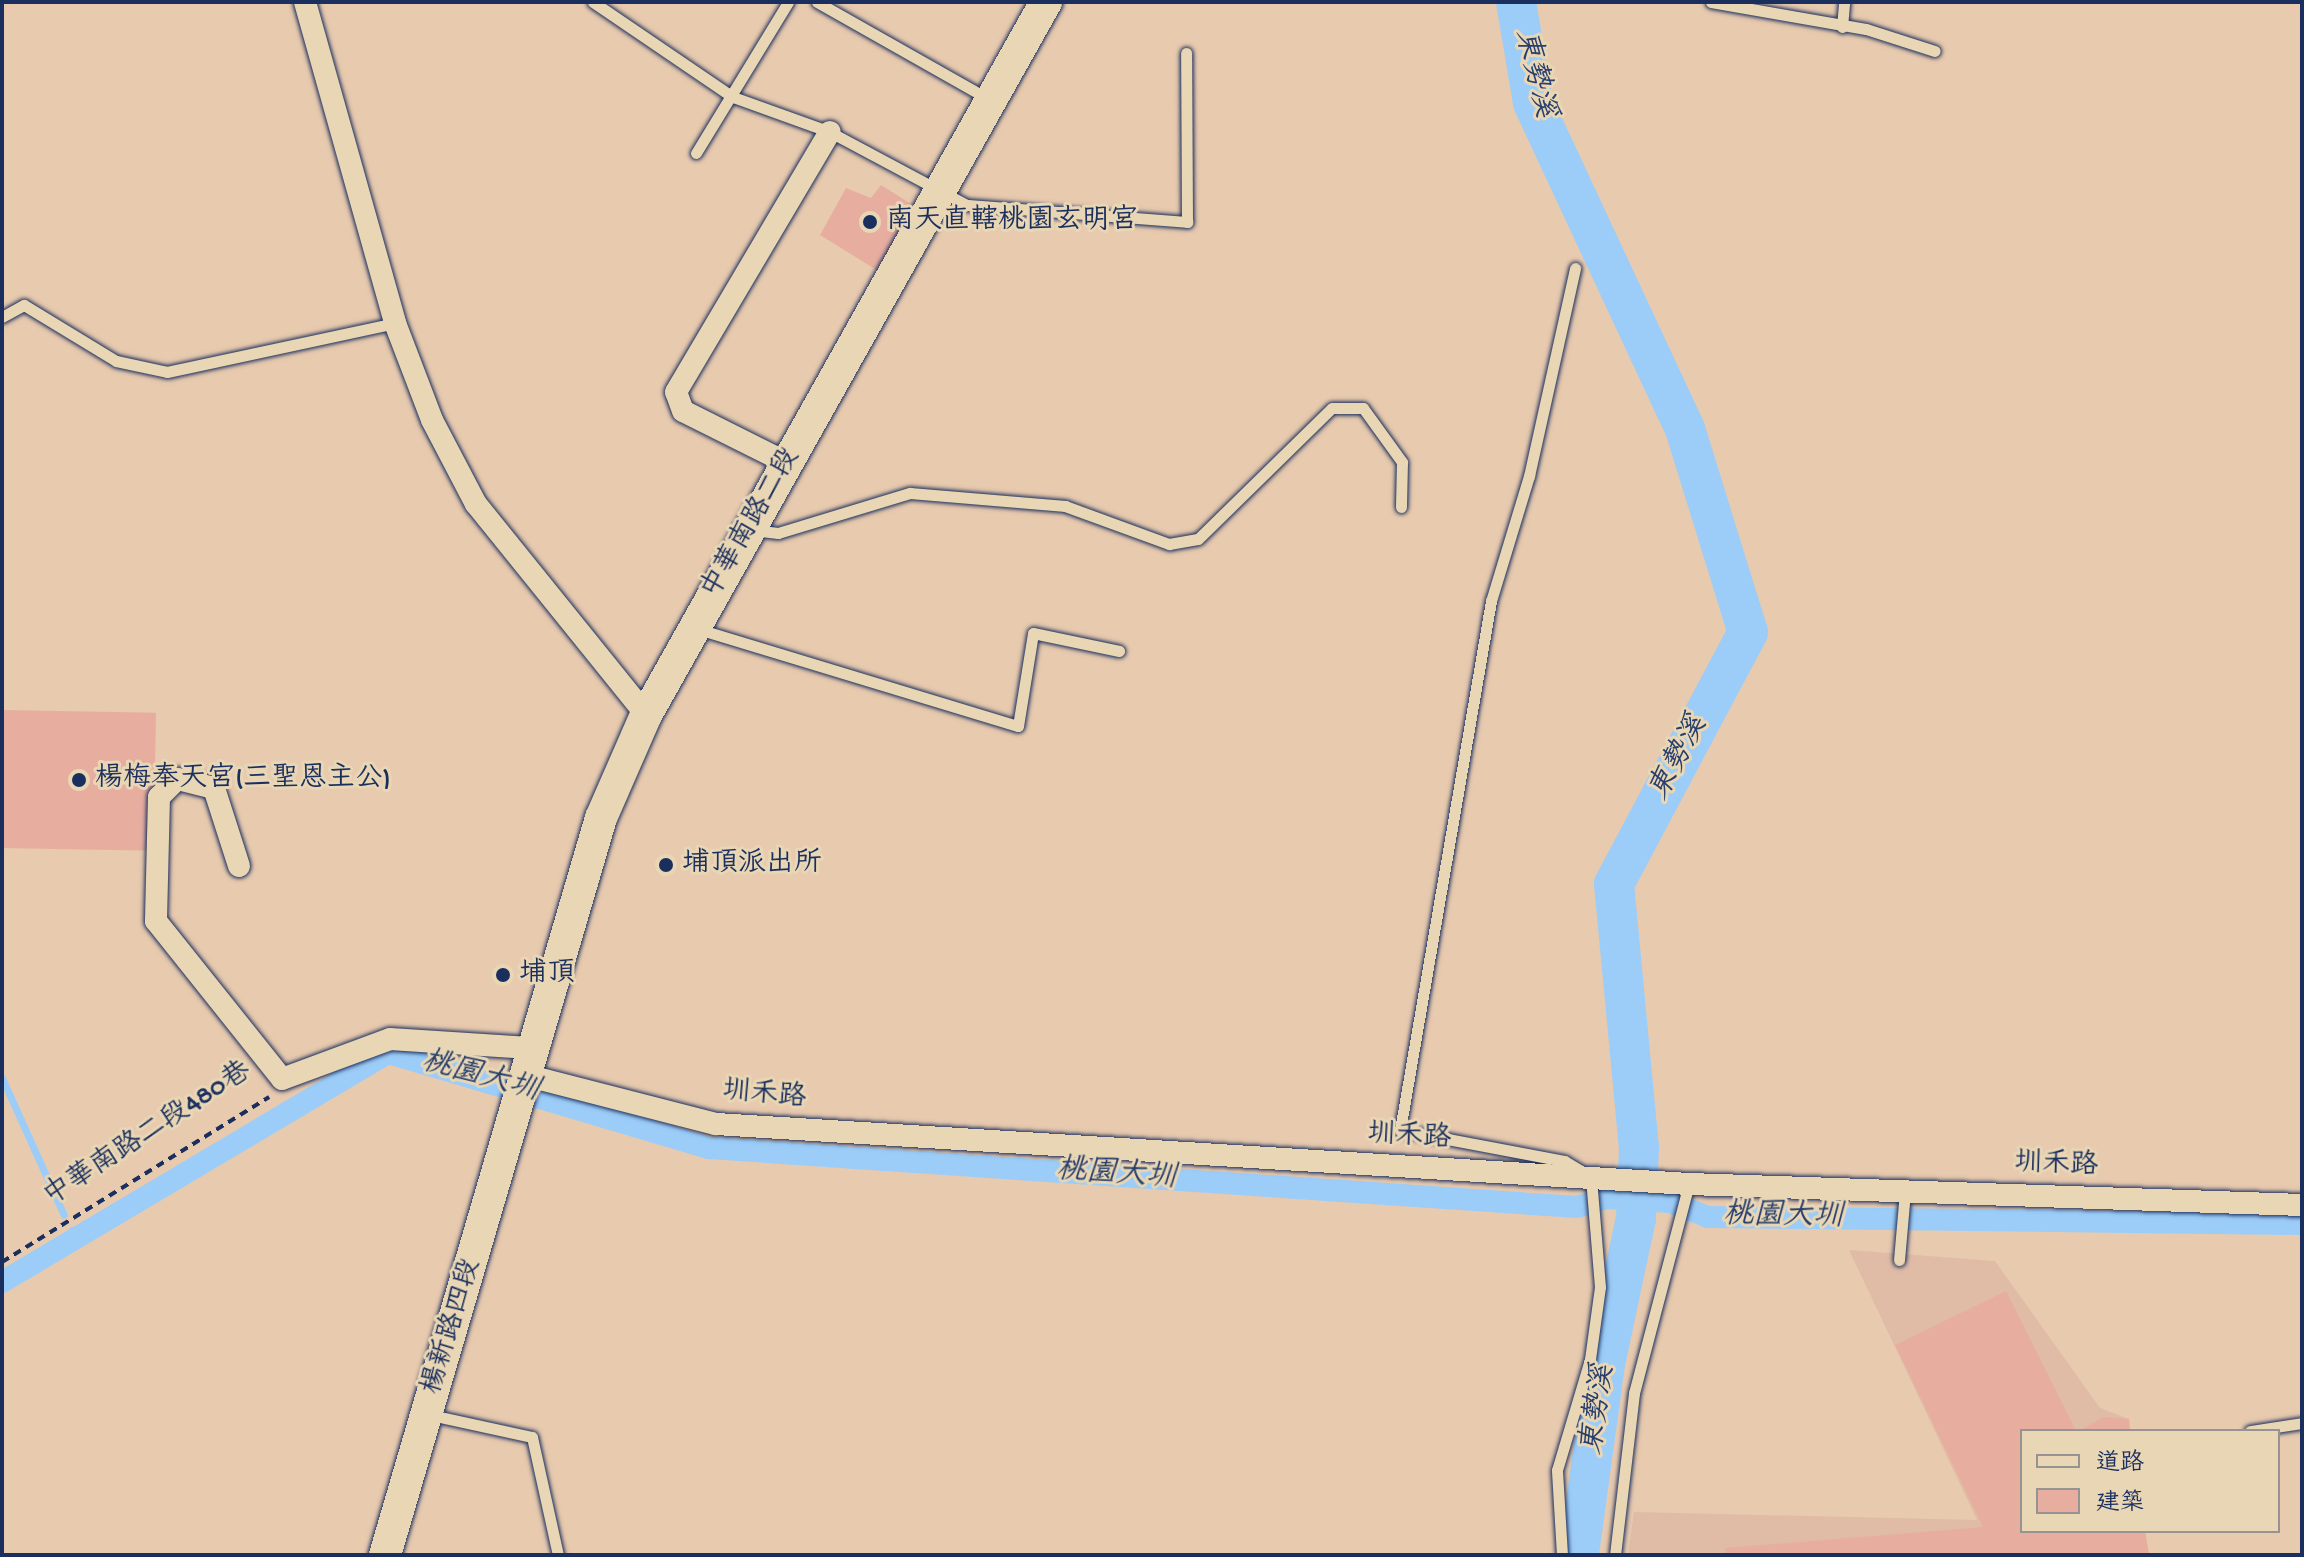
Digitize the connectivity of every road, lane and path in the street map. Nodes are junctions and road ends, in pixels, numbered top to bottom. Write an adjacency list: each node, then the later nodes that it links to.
1 (305, 2): 18 (street)
2 (593, 2): 11 (lane)
3 (788, 2): 11 (lane)
4 (817, 2): 12 (lane)
5 (1046, 2): 12 (main road, 中華南路二段)
6 (1711, 2): 8 (lane)
7 (1844, 2): 8 (lane)
8 (1842, 27): 9 (lane)
9 (1935, 51)
10 (1186, 53): 15 (lane)
11 (733, 97): 13 (lane); 14 (lane)
12 (988, 99): 15 (main road, 中華南路二段)
13 (830, 132): 15 (lane); 19 (street)
14 (696, 153)
15 (940, 194): 19 (main road, 中華南路二段)
16 (1575, 268): 28 (lane)
17 (2, 317): 18 (lane)
18 (395, 323): 24 (street)
19 (787, 463): 21 (main road, 中華南路二段)
20 (1401, 507): 21 (lane)
21 (749, 529): 22 (main road, 中華南路二段)
22 (694, 628): 23 (lane); 24 (main road, 中華南路二段)
23 (1119, 651)
24 (646, 715): 26 (main road, 中華南路二段)
25 (239, 866): 27 (street, 中華南路二段480巷)
26 (522, 1073): 27 (street, 中華南路二段480巷); 28 (street, 圳禾路); 34 (main road, 楊新路四段)
27 (282, 1079): 33 (path, 中華南路二段480巷)
28 (1595, 1183): 29 (street, 圳禾路); 39 (lane)
29 (1682, 1187): 30 (street, 圳禾路); 40 (lane)
30 (1905, 1191): 31 (street, 圳禾路); 32 (lane)
31 (2302, 1205)
32 (1899, 1260)
33 (2, 1262)
34 (426, 1414): 37 (main road, 楊新路四段); 38 (lane)
35 (2302, 1423): 36 (lane)
36 (2263, 1429)
37 (385, 1555)
38 (558, 1555)
39 (1562, 1555)
40 (1615, 1555)

